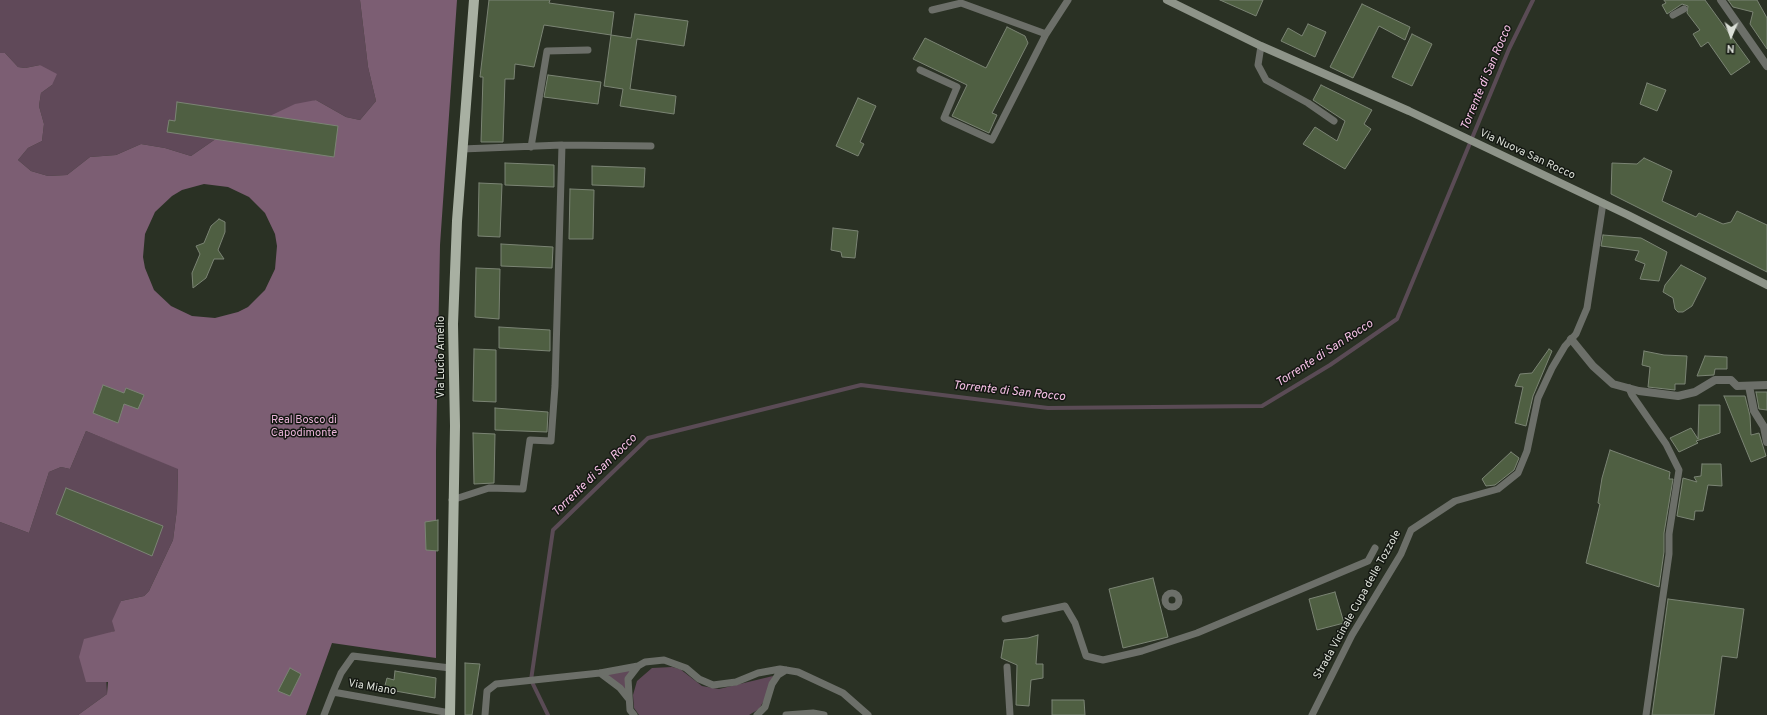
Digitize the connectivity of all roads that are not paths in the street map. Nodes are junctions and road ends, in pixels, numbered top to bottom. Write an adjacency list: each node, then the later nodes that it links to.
1 (474, 0): 17 (main road, Via Lucio Amelio)
2 (1068, 0): 8 (lane)
3 (1167, 0): 9 (main road, Via Nuova San Rocco)
4 (1721, 0): 11 (street)
5 (1684, 9): 7 (lane)
6 (932, 10): 8 (lane)
7 (1674, 15)
8 (1046, 34): 12 (lane)
9 (1261, 46): 13 (lane); 18 (main road, Via Nuova San Rocco)
10 (588, 50): 15 (lane)
11 (1767, 66)
12 (920, 70)
13 (1334, 121)
14 (562, 145): 15 (lane); 16 (lane); 25 (lane)
15 (531, 146): 17 (lane)
16 (651, 146)
17 (462, 150): 25 (main road, Via Lucio Amelio)
18 (1603, 203): 19 (main road, Via Nuova San Rocco); 20 (lane, Strada Vicinale Cupa delle Tozzole)
19 (1767, 285)
20 (1571, 340): 23 (street); 44 (lane, Strada Vicinale Cupa delle Tozzole)
21 (1767, 385): 22 (street)
22 (1749, 386): 23 (street); 24 (street)
23 (1629, 388): 45 (lane)
24 (1767, 442)
25 (452, 500): 29 (main road, Via Lucio Amelio)
26 (1375, 548): 27 (lane)
27 (1005, 619)
28 (638, 666): 31 (lane); 32 (lane); 34 (lane)
29 (450, 668): 33 (lane, Via Miano); 35 (main road, Via Lucio Amelio)
30 (1007, 668): 43 (lane)
31 (786, 670): 39 (lane); 42 (lane)
32 (600, 673): 34 (lane); 37 (lane)
33 (333, 692): 35 (lane, Via Miano); 36 (lane)
34 (629, 699): 38 (lane)
35 (450, 714)
36 (324, 715)
37 (485, 715)
38 (634, 715)
39 (757, 715)
40 (786, 715): 41 (lane)
41 (824, 715)
42 (868, 715)
43 (1010, 715)
44 (1312, 715)
45 (1646, 715)

